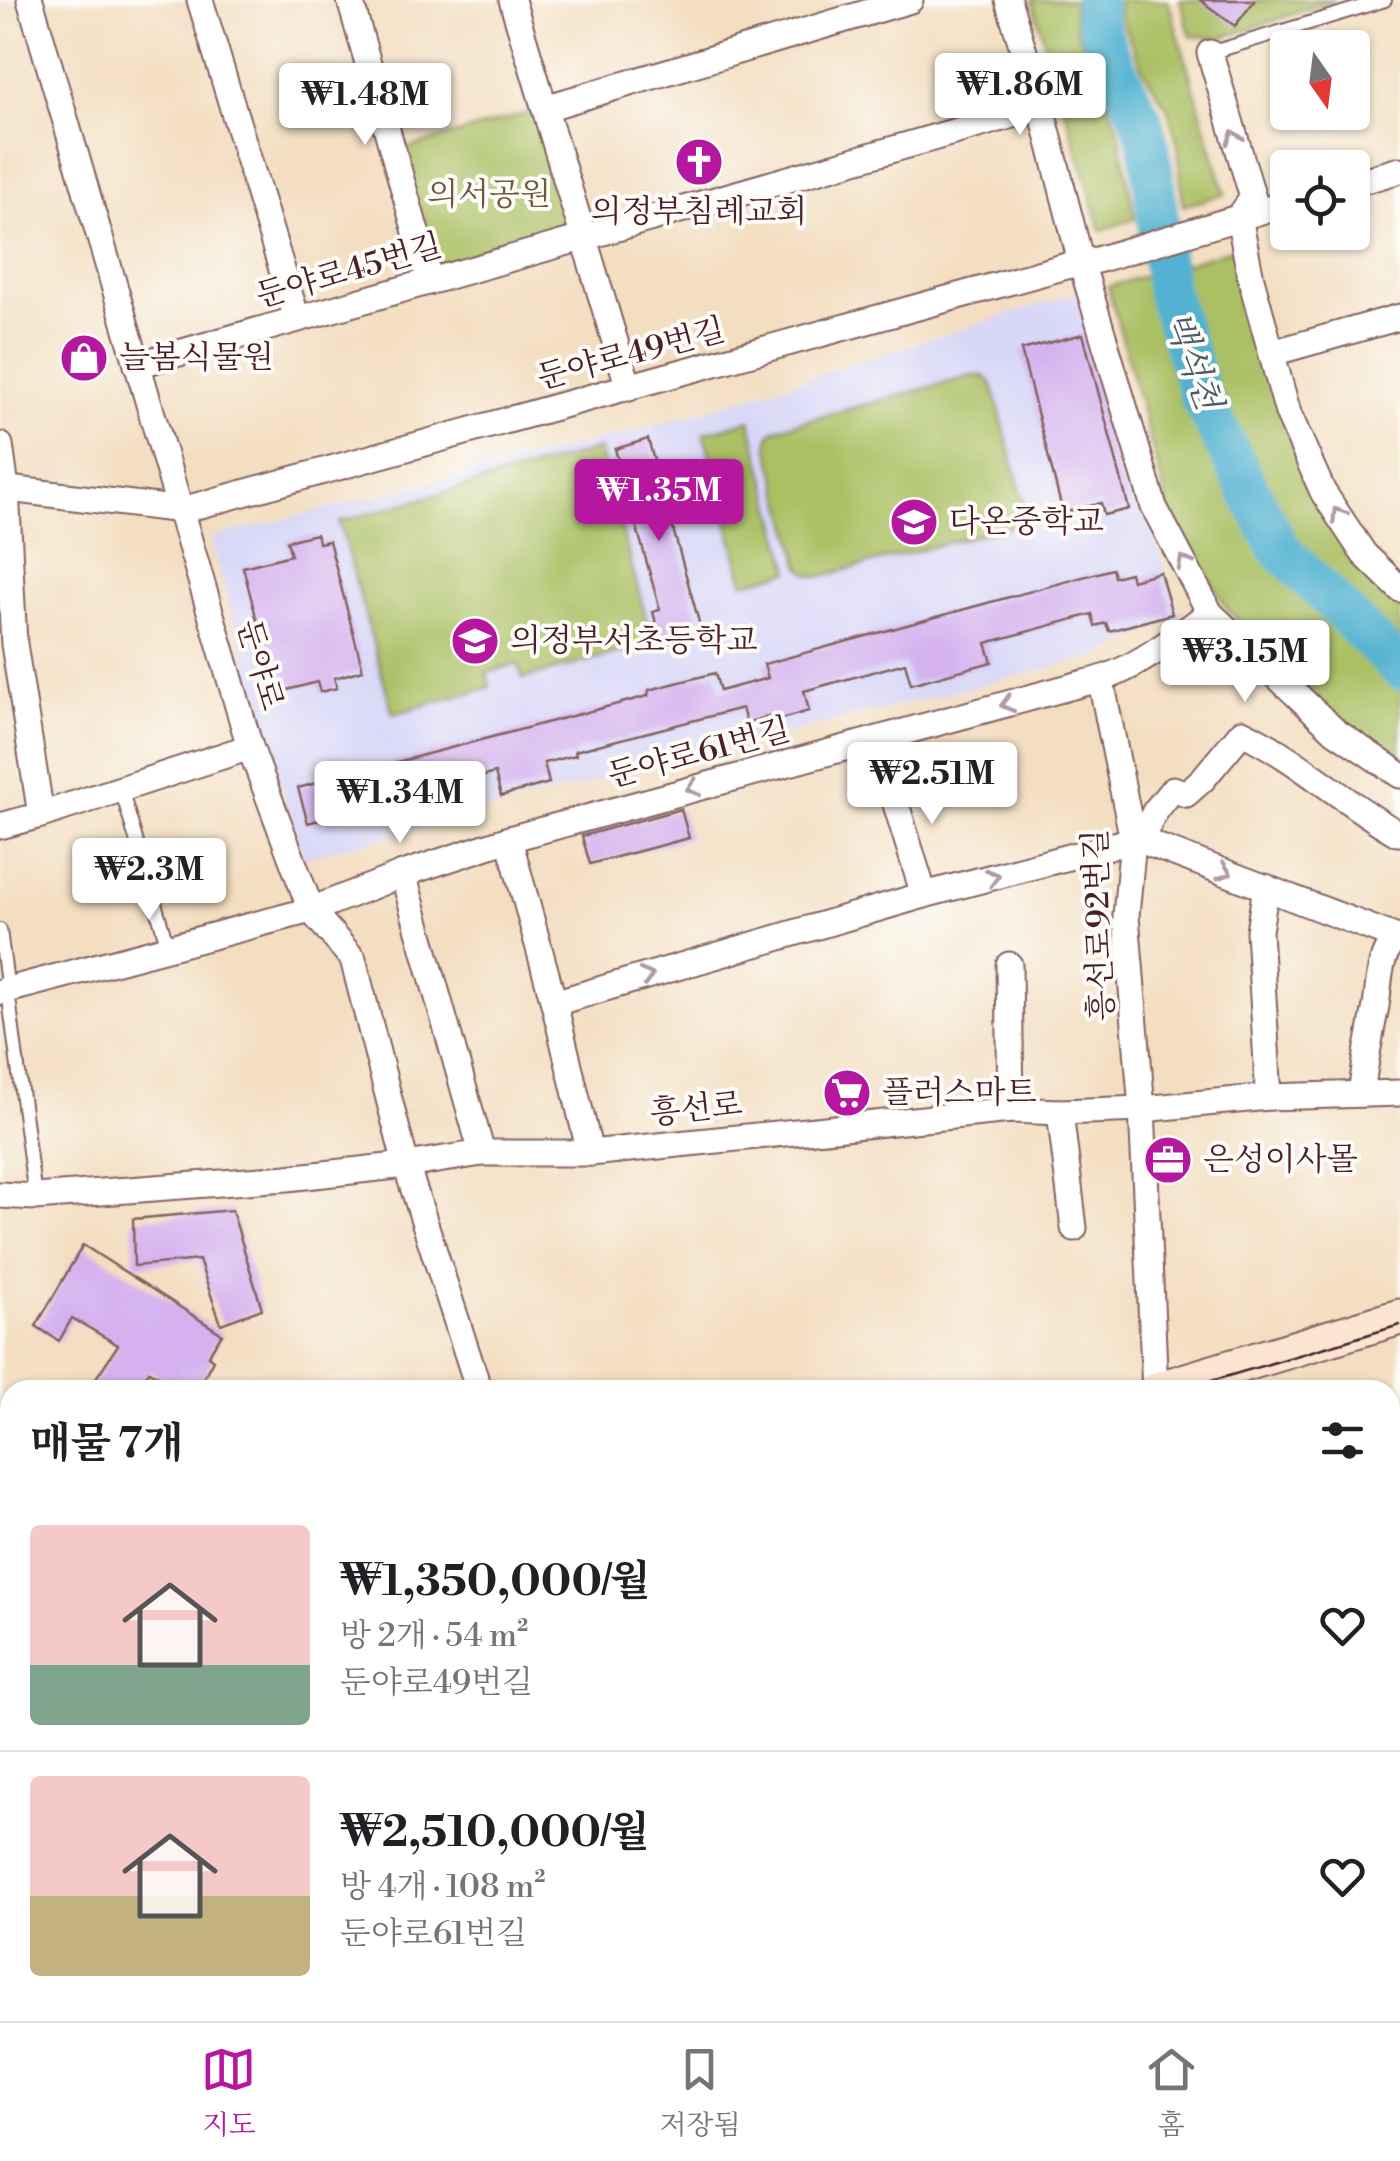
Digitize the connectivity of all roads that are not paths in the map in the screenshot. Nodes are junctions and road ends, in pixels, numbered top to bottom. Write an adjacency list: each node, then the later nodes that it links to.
1 (30, 0): 21 (street, 둔야로)
2 (200, 0): 19 (street)
3 (350, 0): 17 (street)
4 (512, 0): 10 (street)
5 (910, 0): 10 (street)
6 (1008, 0): 9 (street)
7 (1385, 0): 8 (lane)
8 (1210, 53): 14 (street, one-way to 8)
9 (1041, 107): 15 (street, 둔야로45번길); 16 (street)
10 (544, 108): 15 (street)
11 (1400, 170): 12 (street)
12 (1370, 179)
13 (1270, 209): 14 (street, 둔야로49번길)
14 (1236, 219): 16 (street, 둔야로49번길); 20 (street)
15 (584, 239): 17 (street, 둔야로45번길); 22 (street)
16 (1089, 261): 22 (street, 둔야로49번길); 27 (street, one-way to 16)
17 (430, 281): 19 (street, 둔야로45번길)
18 (1400, 317): 20 (street)
19 (297, 320): 21 (street, 둔야로45번길)
20 (1272, 352): 26 (street, one-way to 20)
21 (138, 365): 25 (street, 둔야로)
22 (630, 388): 25 (street, 둔야로49번길)
23 (0, 445): 24 (street)
24 (3, 488): 25 (street); 28 (street)
25 (182, 510): 30 (street, 둔야로)
26 (1400, 588)
27 (1210, 612): 29 (street, 둔야로61번길); 32 (street)
28 (7, 646): 34 (street)
29 (1102, 680): 37 (street, 둔야로61번길, one-way to 37); 38 (street, 흥선로92번길)
30 (250, 747): 33 (street); 42 (street, 둔야로)
31 (887, 775): 41 (street)
32 (1400, 775)
33 (121, 789): 34 (street); 45 (lane)
34 (42, 815): 35 (street)
35 (0, 826)
36 (1400, 832): 38 (street)
37 (509, 839): 39 (street, 둔야로61번길); 48 (street)
38 (1136, 840): 40 (street, one-way to 40); 41 (street, one-way to 38); 52 (street, 흥선로92번길)
39 (403, 874): 42 (street, 둔야로61번길); 56 (street)
40 (1266, 888): 44 (street); 51 (street)
41 (924, 895): 48 (street, one-way to 41)
42 (311, 910): 45 (street, 둔야로61번길); 57 (street, 둔야로)
43 (0, 930): 47 (lane)
44 (1398, 938): 50 (street)
45 (168, 947): 47 (street, 둔야로61번길)
46 (1009, 964): 53 (street)
47 (3, 991): 59 (lane)
48 (554, 1003): 55 (street)
49 (1400, 1093): 50 (street, 흥선로)
50 (1361, 1094): 51 (street, 흥선로)
51 (1270, 1097): 52 (street, 흥선로)
52 (1142, 1109): 54 (street, 흥선로); 63 (street, 흥선로92번길)
53 (1012, 1110): 54 (street, 흥선로); 55 (street, 흥선로)
54 (1060, 1112): 60 (street)
55 (590, 1153): 56 (street, 흥선로)
56 (482, 1154): 57 (street, 흥선로)
57 (406, 1165): 59 (street, 흥선로); 62 (street, 둔야로)
58 (0, 1195): 59 (street, 흥선로)
59 (35, 1197)
60 (1074, 1228)
61 (1400, 1317): 64 (street)
62 (476, 1380)
63 (1156, 1380)
64 (1189, 1380)

